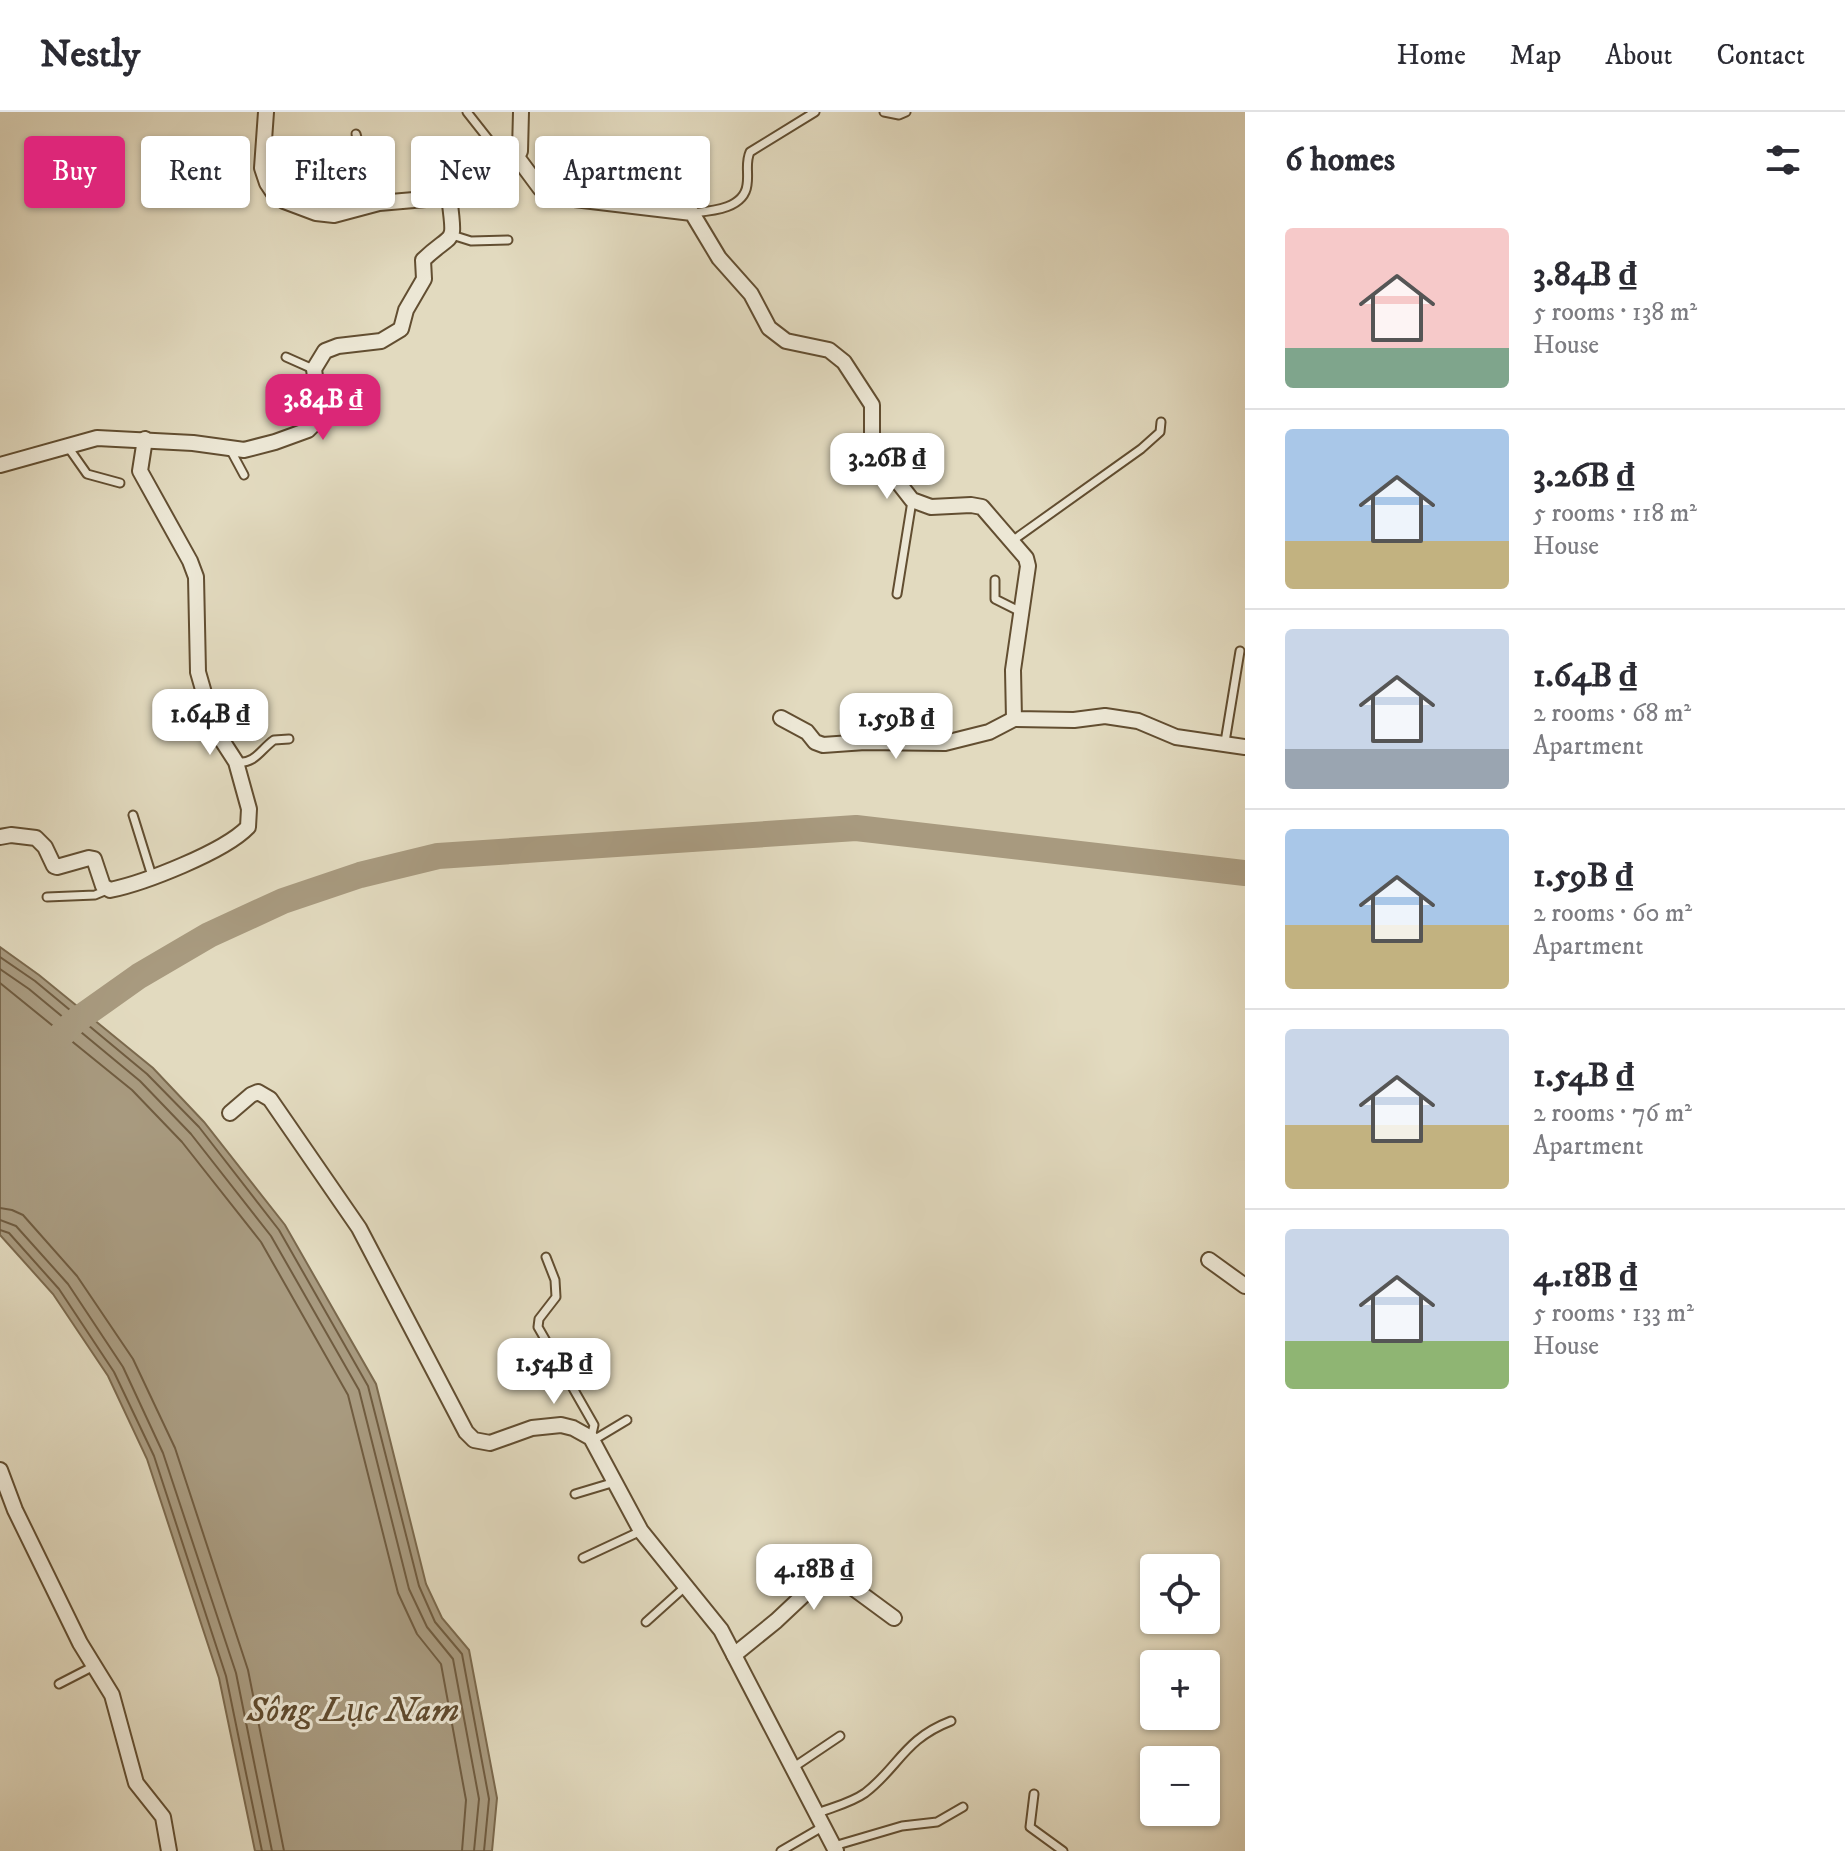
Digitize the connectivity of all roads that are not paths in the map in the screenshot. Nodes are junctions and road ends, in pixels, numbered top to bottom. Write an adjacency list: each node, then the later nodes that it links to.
1 (266, 112): 10 (street)
2 (467, 112): 7 (lane)
3 (521, 112): 8 (street)
4 (815, 112): 14 (lane)
5 (884, 112): 6 (lane)
6 (906, 112)
7 (490, 136)
8 (519, 152)
9 (519, 167): 14 (street)
10 (266, 177)
11 (300, 208): 12 (street)
12 (360, 208)
13 (450, 208): 15 (street)
14 (692, 213): 26 (street)
15 (452, 235): 16 (lane); 18 (street)
16 (508, 240)
17 (286, 357): 18 (lane)
18 (314, 369): 22 (street)
19 (1161, 422): 27 (lane)
20 (145, 439): 21 (street); 22 (street); 37 (street)
21 (67, 445): 23 (street); 25 (lane)
22 (230, 449): 24 (lane)
23 (0, 465)
24 (244, 475)
25 (120, 483)
26 (912, 500): 27 (street); 29 (lane)
27 (1010, 542): 30 (street)
28 (995, 580): 30 (lane)
29 (897, 594)
30 (1021, 612): 33 (street)
31 (1240, 651): 35 (lane)
32 (781, 718): 33 (street)
33 (1014, 719): 35 (street)
34 (289, 739): 37 (lane)
35 (1225, 742): 36 (street)
36 (1245, 747)
37 (236, 762): 40 (street)
38 (133, 815): 40 (lane)
39 (0, 837): 41 (street)
40 (152, 876): 41 (street)
41 (107, 890): 42 (lane)
42 (47, 897)
43 (230, 1113): 48 (street)
44 (546, 1257): 48 (lane)
45 (1209, 1260): 46 (street)
46 (1245, 1286)
47 (627, 1420): 48 (lane)
48 (592, 1440): 50 (street)
49 (0, 1470): 58 (street)
50 (615, 1482): 51 (lane); 52 (street)
51 (575, 1494)
52 (641, 1531): 53 (lane); 54 (street)
53 (583, 1558)
54 (686, 1586): 56 (lane); 57 (street)
55 (894, 1618): 57 (street)
56 (646, 1622)
57 (734, 1655): 62 (street)
58 (94, 1666): 59 (lane); 67 (street)
59 (59, 1684)
60 (951, 1721): 65 (lane)
61 (840, 1736): 62 (lane)
62 (794, 1767): 65 (street)
63 (1034, 1794): 69 (lane)
64 (963, 1807): 66 (lane)
65 (821, 1819): 66 (street); 68 (lane)
66 (835, 1848)
67 (169, 1851)
68 (781, 1851)
69 (1063, 1851)

